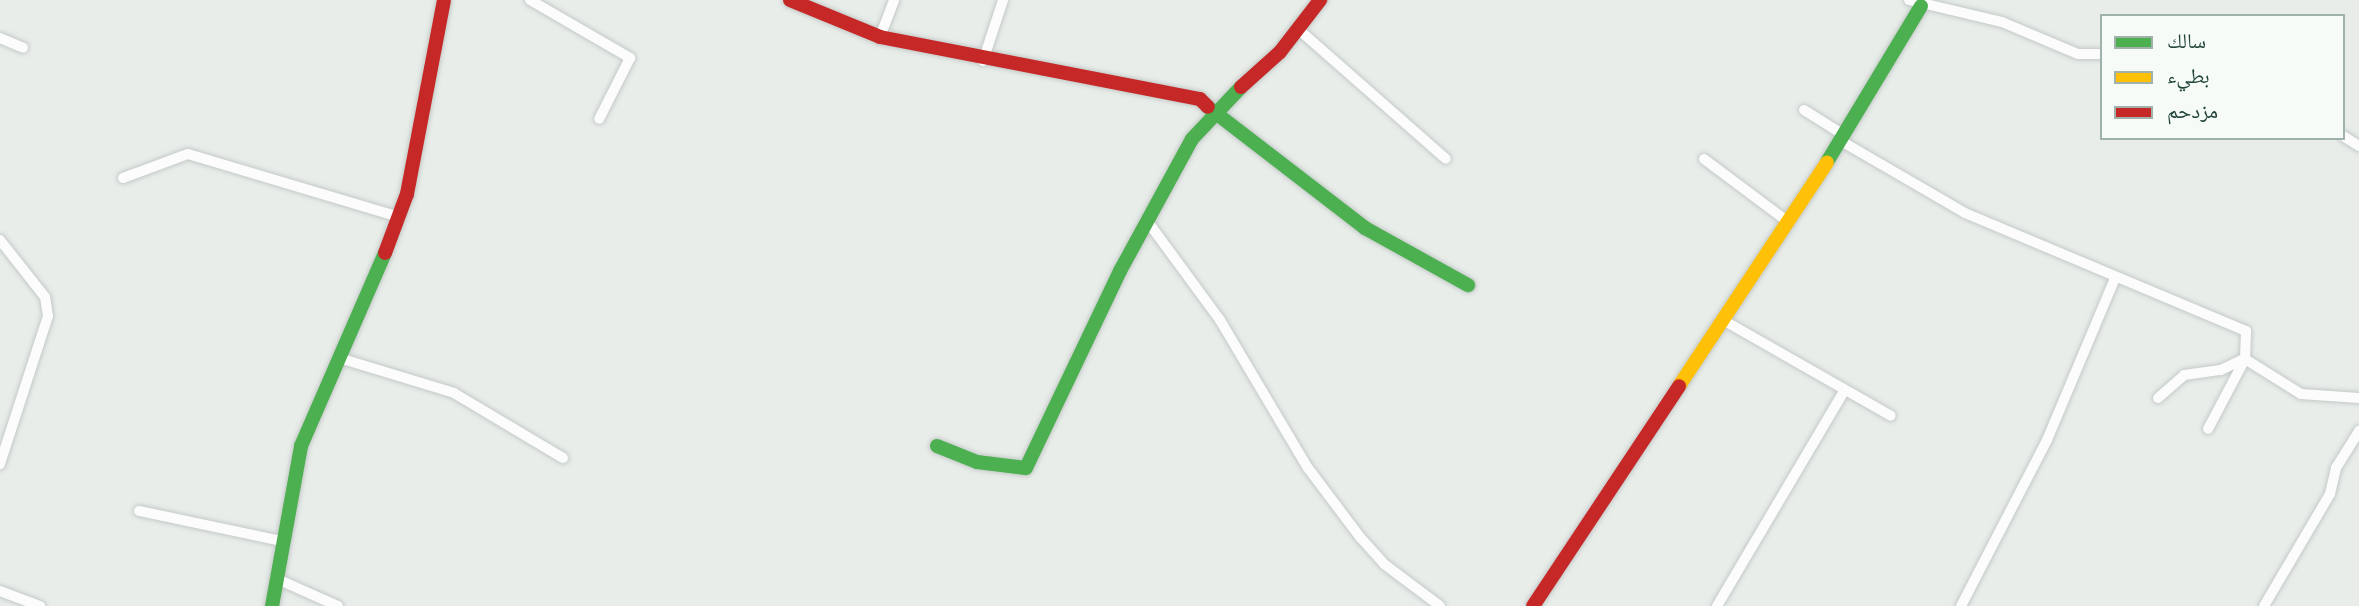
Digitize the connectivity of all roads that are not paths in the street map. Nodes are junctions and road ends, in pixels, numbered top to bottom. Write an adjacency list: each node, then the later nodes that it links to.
1 (444, 0): 21 (street)
2 (530, 0): 16 (street)
3 (790, 0): 9 (street)
4 (894, 0): 9 (street)
5 (1003, 0): 13 (street)
6 (1315, 2): 8 (street)
7 (1915, 3): 12 (street); 17 (street)
8 (1297, 28): 15 (street); 18 (street)
9 (880, 37): 13 (street)
10 (0, 38): 11 (street)
11 (23, 48)
12 (2100, 54)
13 (983, 61): 15 (street)
14 (1804, 110): 17 (street)
15 (1213, 111): 23 (street); 26 (street)
16 (599, 119)
17 (1843, 138): 22 (street); 25 (street)
18 (1446, 159)
19 (1704, 159): 22 (street)
20 (122, 177): 21 (street)
21 (399, 217): 28 (street)
22 (1787, 221): 27 (street)
23 (1148, 222): 37 (street); 47 (street)
24 (0, 240): 34 (street)
25 (2115, 278): 29 (street); 50 (street)
26 (1468, 285)
27 (1723, 320): 30 (street); 48 (street)
28 (338, 358): 38 (street); 41 (street)
29 (2245, 359): 31 (street); 32 (street); 35 (street)
30 (1843, 393): 33 (street); 49 (street)
31 (2158, 398)
32 (2359, 398)
33 (1891, 416)
34 (5, 421): 39 (street)
35 (2208, 429)
36 (2359, 430): 51 (street)
37 (937, 446)
38 (563, 458)
39 (0, 464)
40 (139, 511): 41 (street)
41 (281, 541): 42 (street)
42 (275, 578): 45 (street); 46 (street)
43 (0, 591): 44 (street)
44 (40, 606)
45 (272, 606)
46 (338, 606)
47 (1440, 606)
48 (1533, 606)
49 (1717, 606)
50 (1961, 606)
51 (2264, 606)

